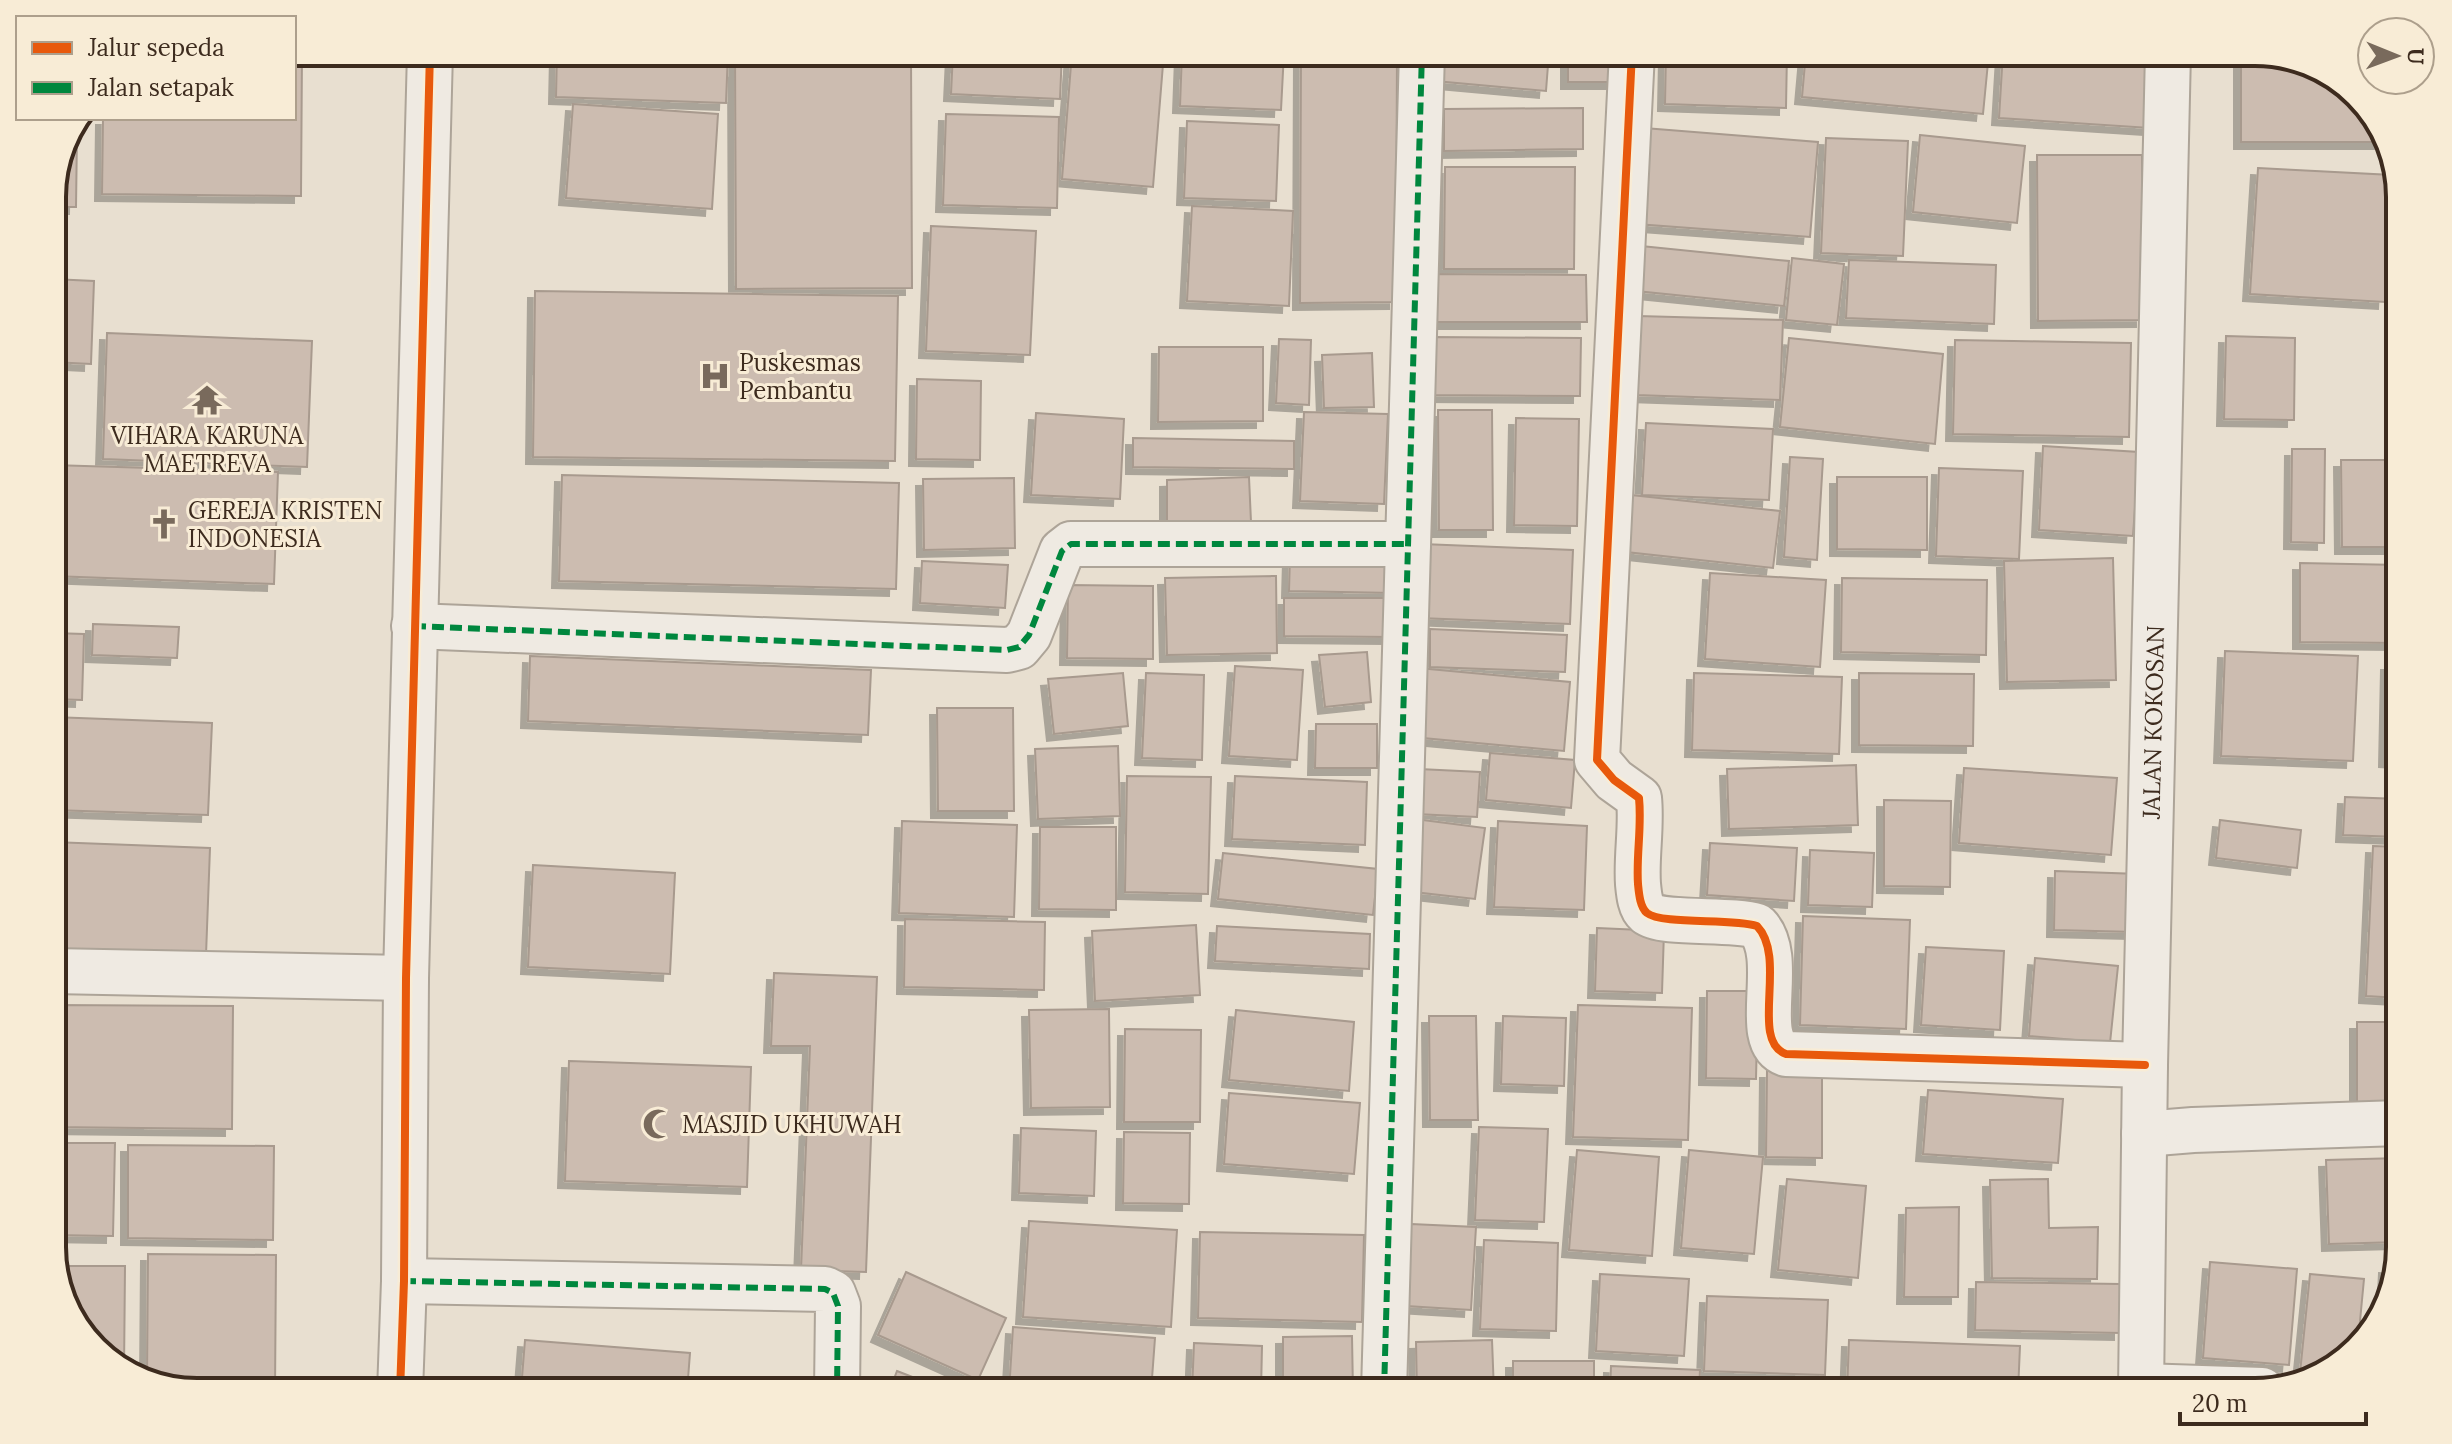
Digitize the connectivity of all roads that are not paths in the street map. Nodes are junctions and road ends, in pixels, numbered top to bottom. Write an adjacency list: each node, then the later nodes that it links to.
1 (430, 66): 6 (street)
2 (1422, 66): 5 (street)
3 (1631, 66): 9 (street)
4 (2168, 66): 9 (street, JALAN KOKOSAN)
5 (1408, 544): 6 (street); 15 (street)
6 (414, 626): 8 (street)
7 (66, 971): 8 (street)
8 (406, 978): 12 (street)
9 (2145, 1065): 11 (street, JALAN KOKOSAN)
10 (2386, 1123): 11 (street)
11 (2144, 1134): 16 (street, JALAN KOKOSAN)
12 (404, 1281): 13 (street); 14 (street)
13 (401, 1378)
14 (837, 1378)
15 (1384, 1378)
16 (2141, 1378)

